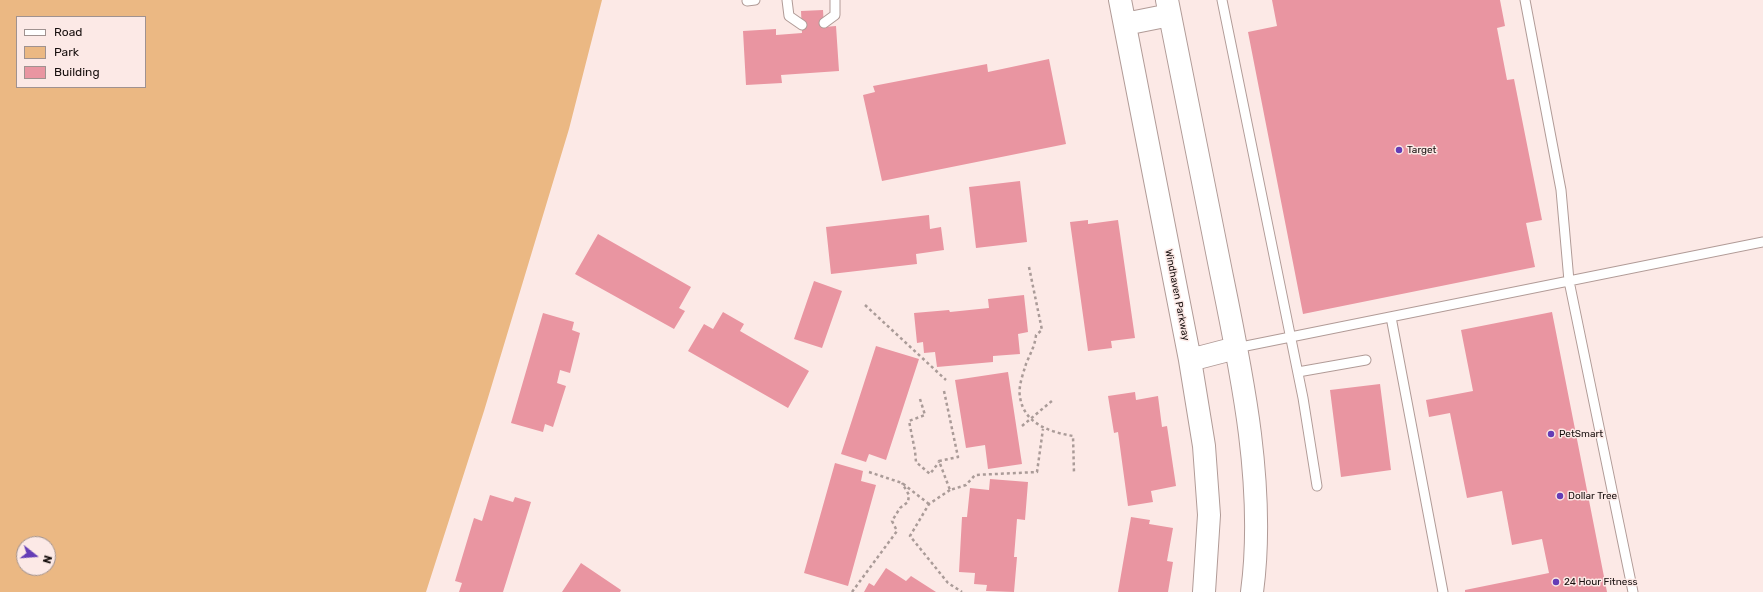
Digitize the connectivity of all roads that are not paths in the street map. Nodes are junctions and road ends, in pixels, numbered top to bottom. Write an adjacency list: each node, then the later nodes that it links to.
1 (787, 0): 9 (lane)
2 (835, 0): 7 (lane)
3 (1120, 0): 8 (main road, Windhaven Parkway)
4 (1222, 0): 13 (lane)
5 (1525, 0): 11 (lane)
6 (1169, 7): 8 (main road); 14 (main road)
7 (824, 23)
8 (1125, 24): 15 (main road, Windhaven Parkway)
9 (802, 25)
10 (1763, 242): 11 (lane)
11 (1569, 281): 12 (lane); 22 (lane)
12 (1391, 317): 13 (lane); 21 (lane)
13 (1291, 337): 14 (lane); 17 (lane)
14 (1236, 348): 15 (main road); 20 (main road)
15 (1190, 360): 19 (main road, Windhaven Parkway)
16 (1366, 360): 17 (lane)
17 (1298, 372): 18 (lane)
18 (1317, 486)
19 (1204, 592)
20 (1252, 592)
21 (1444, 592)
22 (1633, 592)

